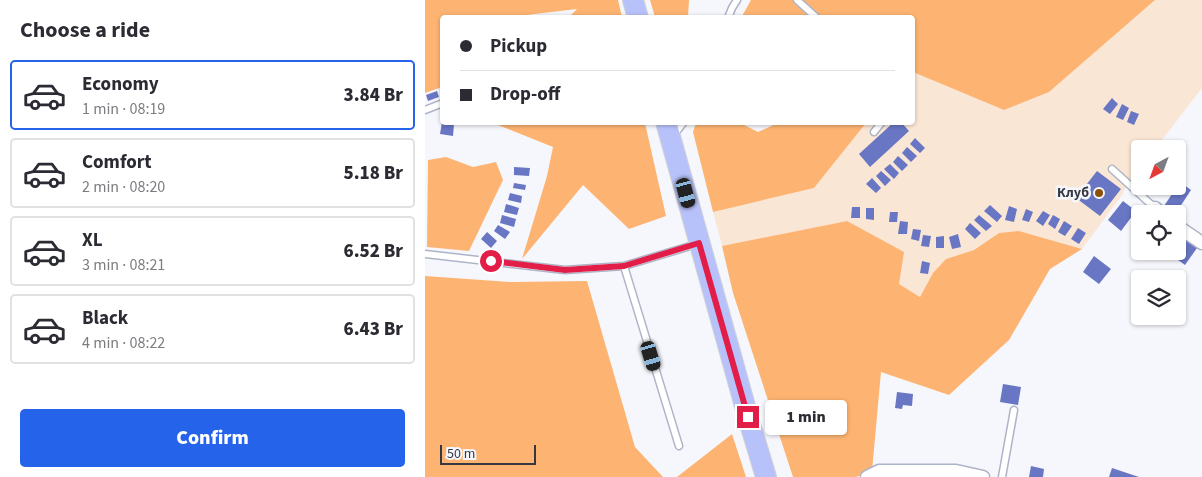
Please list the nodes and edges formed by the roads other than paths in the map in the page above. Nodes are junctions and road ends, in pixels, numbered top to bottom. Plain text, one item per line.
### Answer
1 (633, 0) edge
2 (737, 0) edge
3 (797, 0) edge
4 (637, 15) edge
5 (729, 15) edge
6 (814, 15) edge
7 (440, 104) edge
8 (425, 110) edge
9 (880, 125) edge
10 (668, 130) edge
11 (874, 132) dead end
12 (1112, 169) dead end
13 (1152, 205) edge
14 (1186, 232) edge
15 (699, 243) junction
16 (1202, 243) edge
17 (425, 254) edge
18 (624, 266) junction
19 (1014, 410) dead end
20 (679, 446) dead end
21 (766, 477) edge
22 (867, 477) edge
23 (982, 477) edge
24 (1002, 477) edge

1 - 4 main road
2 - 5 lane
3 - 6 lane
7 - 8 lane
9 - 11 lane
10 - 15 main road
12 - 13 lane
14 - 16 street
15 - 18 lane
15 - 21 main road
17 - 18 lane
18 - 20 lane
19 - 24 lane
22 - 23 street

